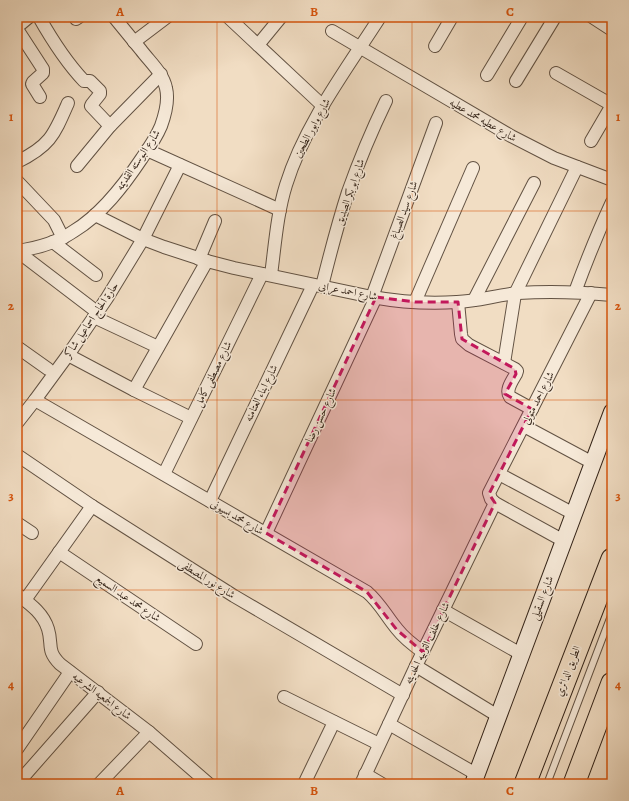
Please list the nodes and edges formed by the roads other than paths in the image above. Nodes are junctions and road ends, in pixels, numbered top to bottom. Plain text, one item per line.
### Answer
1 (29, 17) edge
2 (39, 17) edge
3 (114, 17) edge
4 (167, 17) edge
5 (228, 17) edge
6 (281, 17) edge
7 (380, 17) edge
8 (452, 17) edge
9 (522, 17) edge
10 (555, 17) edge
11 (592, 17) edge
12 (17, 28) edge
13 (612, 30) edge
14 (332, 31) dead end
15 (134, 42) junction
16 (258, 45) junction
17 (435, 46) dead end
18 (360, 47) junction
19 (556, 72) dead end
20 (161, 74) junction
21 (487, 75) dead end
22 (516, 81) dead end
23 (40, 97) dead end
24 (386, 100) dead end
25 (68, 103) dead end
26 (612, 105) edge
27 (323, 106) junction
28 (436, 123) dead end
29 (110, 126) junction
30 (591, 142) dead end
31 (147, 150) junction
32 (17, 162) edge
33 (180, 165) junction
34 (77, 166) dead end
35 (576, 167) junction
36 (473, 168) dead end
37 (612, 180) edge
38 (17, 181) edge
39 (534, 183) dead end
40 (612, 202) edge
41 (280, 210) junction
42 (95, 215) junction
43 (215, 221) dead end
44 (143, 239) junction
45 (58, 240) junction
46 (17, 251) edge
47 (203, 260) junction
48 (96, 275) dead end
49 (266, 275) junction
50 (318, 285) junction
51 (575, 292) junction
52 (591, 293) junction
53 (515, 294) junction
54 (612, 295) edge
55 (374, 297) junction
56 (474, 300) junction
57 (415, 302) junction
58 (458, 302) junction
59 (95, 315) junction
60 (17, 346) edge
61 (158, 347) junction
62 (68, 355) junction
63 (504, 363) junction
64 (48, 369) dead end
65 (134, 390) junction
66 (35, 400) junction
67 (532, 409) junction
68 (612, 412) edge
69 (19, 417) edge
70 (191, 418) junction
71 (524, 426) junction
72 (17, 455) edge
73 (593, 463) junction
74 (164, 474) junction
75 (499, 474) junction
76 (210, 500) junction
77 (495, 503) junction
78 (92, 506) junction
79 (574, 514) junction
80 (17, 523) edge
81 (32, 533) dead end
82 (266, 533) junction
83 (564, 541) junction
84 (60, 552) junction
85 (612, 559) edge
86 (21, 597) edge
87 (443, 610) junction
88 (612, 613) edge
89 (196, 644) dead end
90 (423, 652) junction
91 (521, 654) junction
92 (416, 666) junction
93 (70, 672) junction
94 (612, 683) edge
95 (98, 692) junction
96 (403, 695) junction
97 (284, 697) dead end
98 (498, 716) junction
99 (334, 722) junction
100 (389, 724) junction
101 (149, 732) junction
102 (379, 744) junction
103 (17, 749) edge
104 (363, 779) edge
105 (474, 779) edge
106 (207, 783) edge
107 (17, 784) edge
108 (99, 784) edge
109 (304, 784) edge
110 (382, 784) edge
111 (525, 784) edge
112 (547, 784) edge
113 (574, 784) edge

1 - 12 street
2 - 29 street
3 - 15 street
4 - 15 street
5 - 16 street
6 - 16 street
7 - 18 street, شارع وابور الطحين
8 - 17 street
9 - 21 street
10 - 22 street
11 - 13 street
12 - 23 street
14 - 18 street, شارع عطيه محمد عطيه
15 - 20 street
16 - 27 street
18 - 27 street, شارع وابور الطحين
18 - 35 street, شارع عطيه محمد عطيه
19 - 26 street
20 - 29 street
20 - 31 street, شارع البوسته القديمه
24 - 50 street, شارع ابو بكر الصديق
25 - 32 street
26 - 30 street
27 - 41 street, شارع وابور الطحين
28 - 55 street, شارع سيد الصباغ
29 - 34 street
31 - 33 street
31 - 42 street, شارع البوسته القديمه
33 - 41 street
33 - 44 street, حارة الحاج اسماعيل شاكر
35 - 37 street, شارع عطيه محمد عطيه
35 - 53 street
36 - 57 street
38 - 45 street
39 - 56 street
40 - 51 street
41 - 49 street, شارع وابور الطحين
42 - 44 street, شارع احمد عرابى
42 - 45 street, شارع البوسته القديمه
43 - 47 street
44 - 47 street, شارع احمد عرابى
44 - 59 street, حارة الحاج اسماعيل شاكر
45 - 46 street, شارع البوسته القديمه
45 - 48 street
46 - 59 street
47 - 49 street, شارع احمد عرابى
47 - 61 street
49 - 50 street, شارع احمد عرابى
49 - 70 street, شارع مصطفى كامل
50 - 55 street, شارع احمد عرابى
50 - 76 street, شارع ابناء العتامنه
51 - 52 street, شارع احمد عرابى
51 - 53 street, شارع احمد عرابى
52 - 54 street, شارع احمد عرابى
52 - 67 street, شارع احمد متولي
53 - 56 street, شارع احمد عرابى
53 - 63 street
55 - 57 street, شارع احمد عرابى
55 - 82 street, شارع حسن رضا
56 - 58 street, شارع احمد عرابى
57 - 58 street, شارع احمد عرابى
58 - 63 street
59 - 61 street
59 - 62 street, حارة الحاج اسماعيل شاكر
60 - 64 street
61 - 65 street
62 - 65 street
62 - 66 street, حارة الحاج اسماعيل شاكر
63 - 67 street
65 - 70 street
66 - 69 street, حارة الحاج اسماعيل شاكر
66 - 74 street, شارع محمد بسيونى
67 - 71 street, شارع احمد متولي
68 - 73 street, شارع السقيلى
70 - 74 street, شارع مصطفى كامل
71 - 73 street
71 - 75 street, شارع احمد متولي
72 - 78 street, شارع نور المصطفى
73 - 79 street, شارع السقيلى
74 - 76 street, شارع محمد بسيونى
75 - 77 street, شارع احمد متولي
75 - 79 street
76 - 82 street, شارع محمد بسيونى
77 - 83 street
77 - 87 street, شارع خلف التربيه الحديثه
78 - 84 street
78 - 96 street, شارع نور المصطفى
79 - 83 street, شارع السقيلى
80 - 81 street
82 - 90 street, شارع محمد بسيونى
83 - 91 street, شارع السقيلى
84 - 86 street
84 - 89 street, شارع محمد عبد السميع
85 - 111 highway, الطريق الدائري
86 - 93 street, شارع الجمعيه الشرعيه
87 - 90 street, شارع خلف التربيه الحديثه
87 - 91 street
88 - 112 lane
90 - 92 street, شارع خلف التربيه الحديثه
91 - 98 street, شارع السقيلى
92 - 96 street, شارع خلف التربيه الحديثه
92 - 98 street
93 - 95 street, شارع الجمعيه الشرعيه
93 - 103 street
94 - 113 highway
95 - 101 street, شارع الجمعيه الشرعيه
95 - 107 street
96 - 100 street, شارع خلف التربيه الحديثه
97 - 99 street
98 - 105 street, شارع السقيلى
99 - 102 street
99 - 109 street
100 - 102 street, شارع خلف التربيه الحديثه
100 - 105 street
101 - 106 street, شارع الجمعيه الشرعيه
101 - 108 street
102 - 104 street, شارع خلف التربيه الحديثه
104 - 110 street

